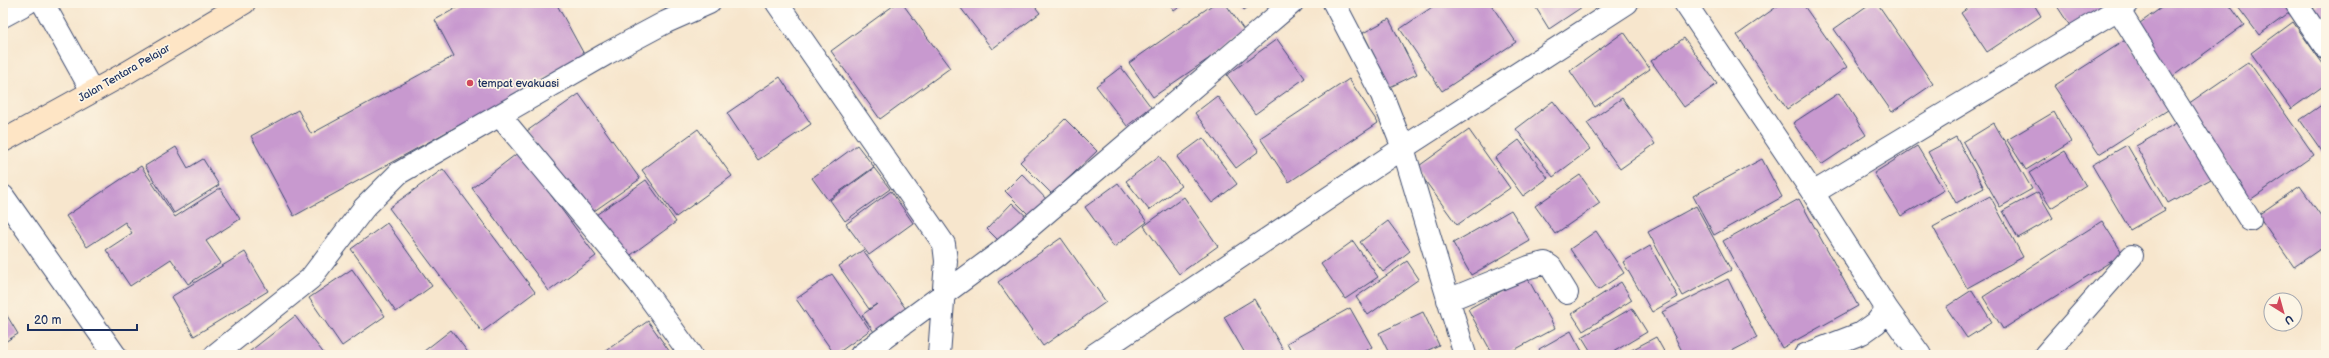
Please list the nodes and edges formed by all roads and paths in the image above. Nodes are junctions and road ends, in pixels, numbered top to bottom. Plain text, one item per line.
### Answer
1 (27, 3) edge
2 (43, 3) edge
3 (244, 3) edge
4 (709, 3) edge
5 (777, 3) edge
6 (1292, 3) edge
7 (1334, 3) edge
8 (1627, 3) edge
9 (1685, 3) edge
10 (2296, 3) edge
11 (2123, 6) edge
12 (3, 16) edge
13 (2326, 48) edge
14 (92, 91) junction
15 (500, 116) junction
16 (3, 141) edge
17 (1403, 148) junction
18 (1813, 193) junction
19 (3, 196) edge
20 (10, 219) edge
21 (2250, 220) dead end
22 (2132, 256) dead end
23 (951, 288) junction
24 (1567, 293) dead end
25 (1448, 300) junction
26 (1888, 309) junction
27 (115, 355) edge
28 (215, 355) edge
29 (691, 355) edge
30 (861, 355) edge
31 (939, 355) edge
32 (1094, 355) edge
33 (1465, 355) edge
34 (1804, 355) edge
35 (1920, 355) edge
36 (2045, 355) edge

1 - 12 street
2 - 14 street
3 - 14 main road, Jalan Tentara Pelajar
4 - 15 street
5 - 23 street
6 - 23 street
7 - 17 street
8 - 17 street
9 - 18 street
10 - 13 street
11 - 18 street
11 - 21 street
14 - 16 main road, Jalan Tentara Pelajar
15 - 28 street
15 - 29 street
17 - 25 street
17 - 32 street
18 - 26 street
19 - 20 street
20 - 27 street
22 - 36 street
23 - 30 street
23 - 31 street
24 - 25 street
25 - 33 street
26 - 34 street
26 - 35 street

